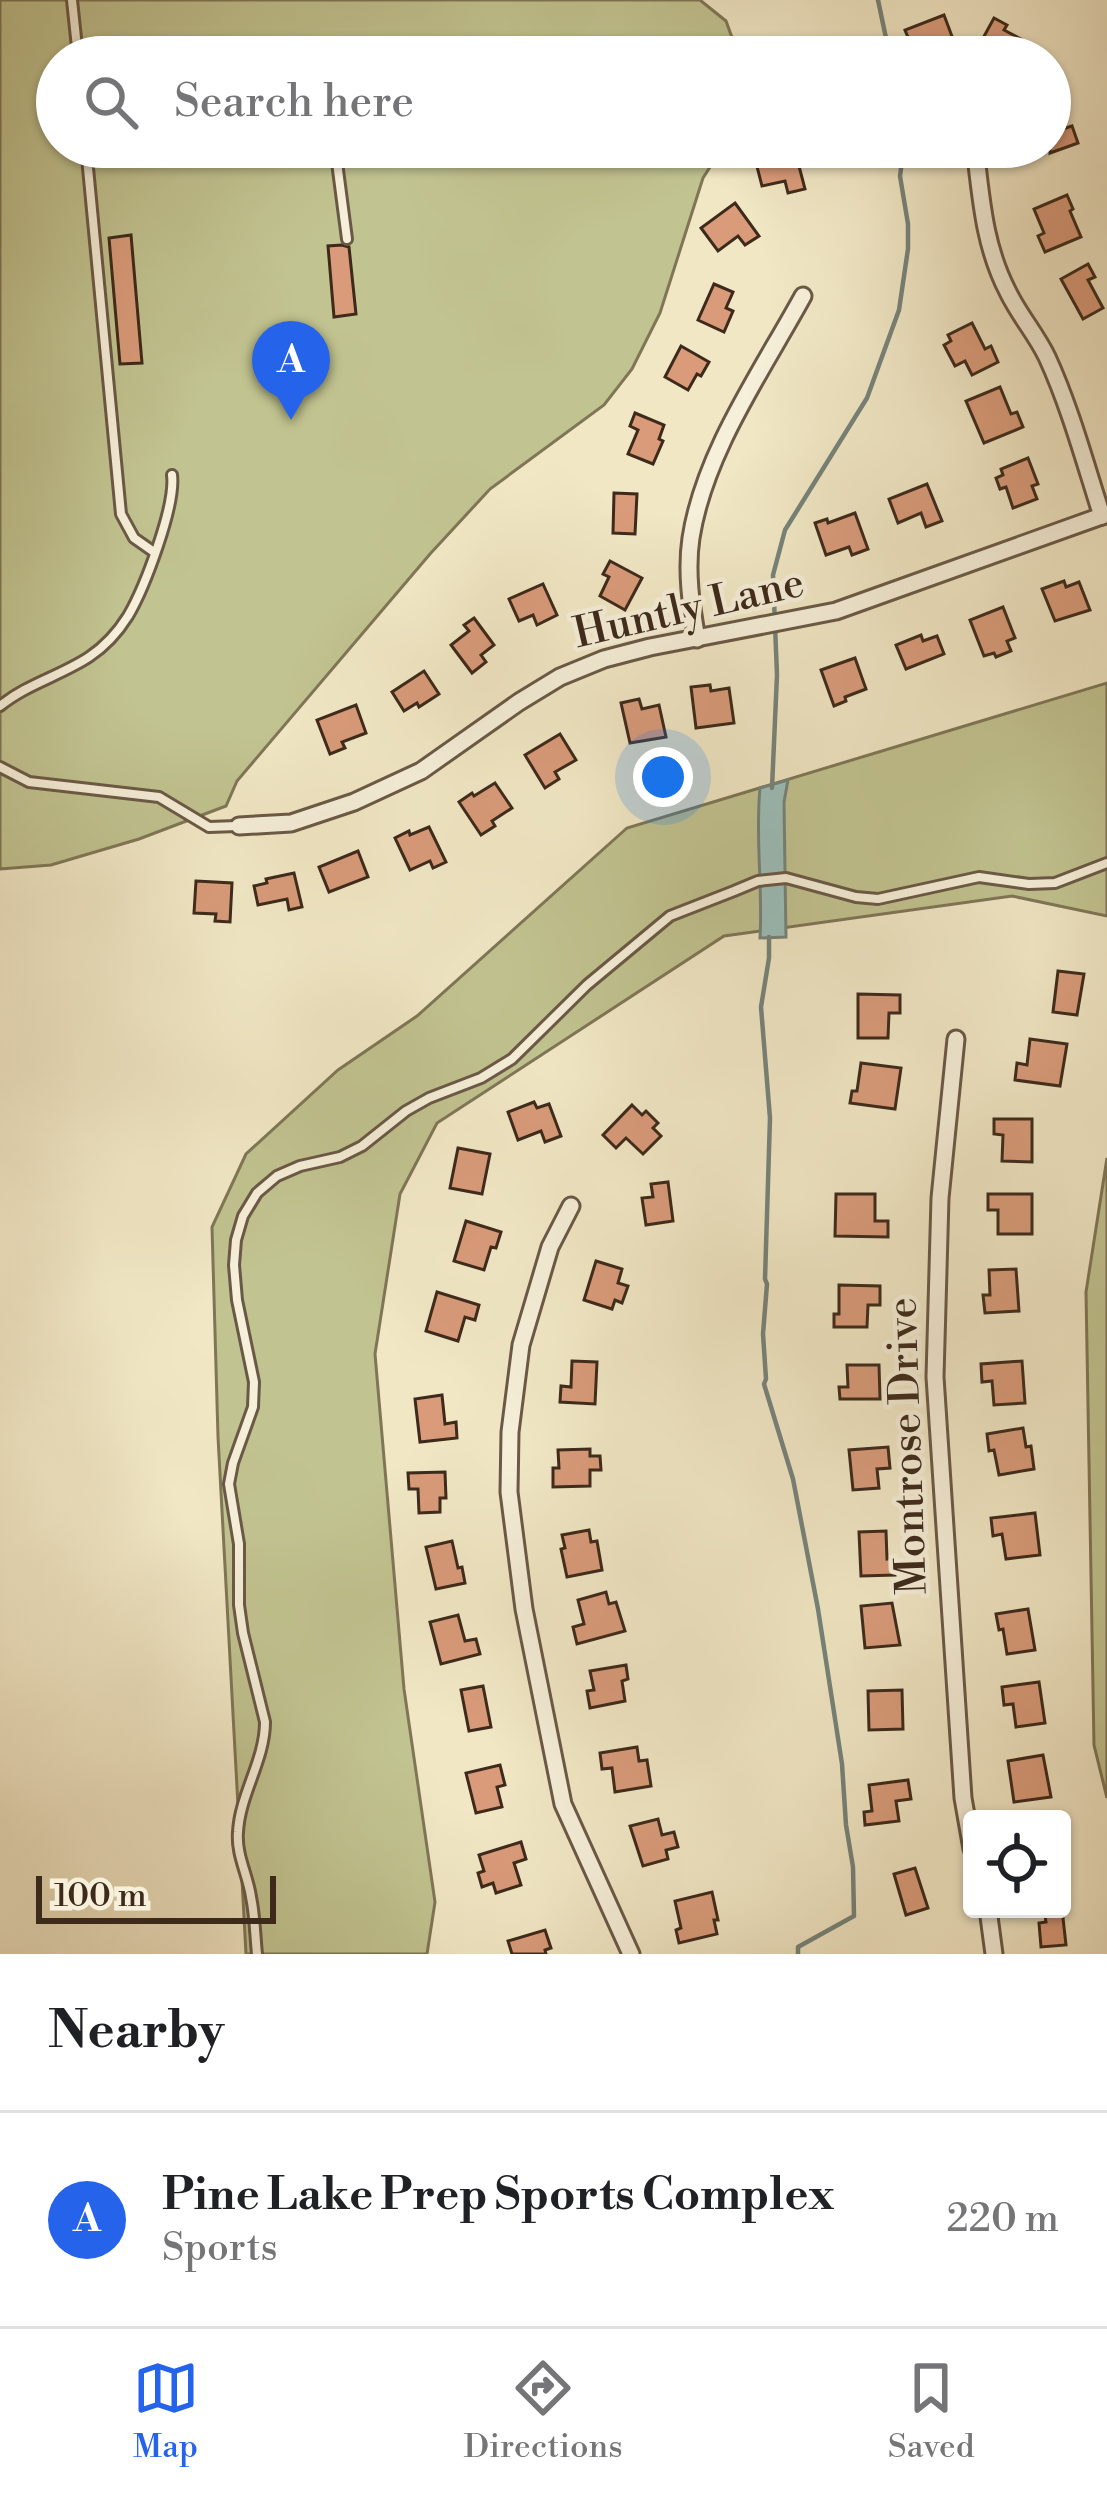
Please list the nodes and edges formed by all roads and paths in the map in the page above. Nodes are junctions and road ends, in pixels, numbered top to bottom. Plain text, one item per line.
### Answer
1 (72, 0) edge
2 (76, 36) edge
3 (88, 168) edge
4 (338, 168) edge
5 (977, 168) edge
6 (347, 239) dead end
7 (803, 296) dead end
8 (172, 476) dead end
9 (1105, 515) edge
10 (154, 552) junction
11 (697, 639) junction
12 (0, 706) edge
13 (0, 767) edge
14 (239, 826) joint
15 (1107, 863) edge
16 (956, 1040) dead end
17 (571, 1206) dead end
18 (965, 1810) edge
19 (989, 1918) edge
20 (257, 1954) edge
21 (631, 1954) edge
22 (994, 1954) edge

1 - 2 lane
3 - 10 lane
4 - 6 lane
5 - 9 street
7 - 11 street
8 - 10 lane
9 - 11 street, Huntly Lane
10 - 12 lane
11 - 14 street, Huntly Lane
13 - 14 lane
15 - 20 lane
16 - 18 street, Montrose Drive
17 - 21 street
19 - 22 street

